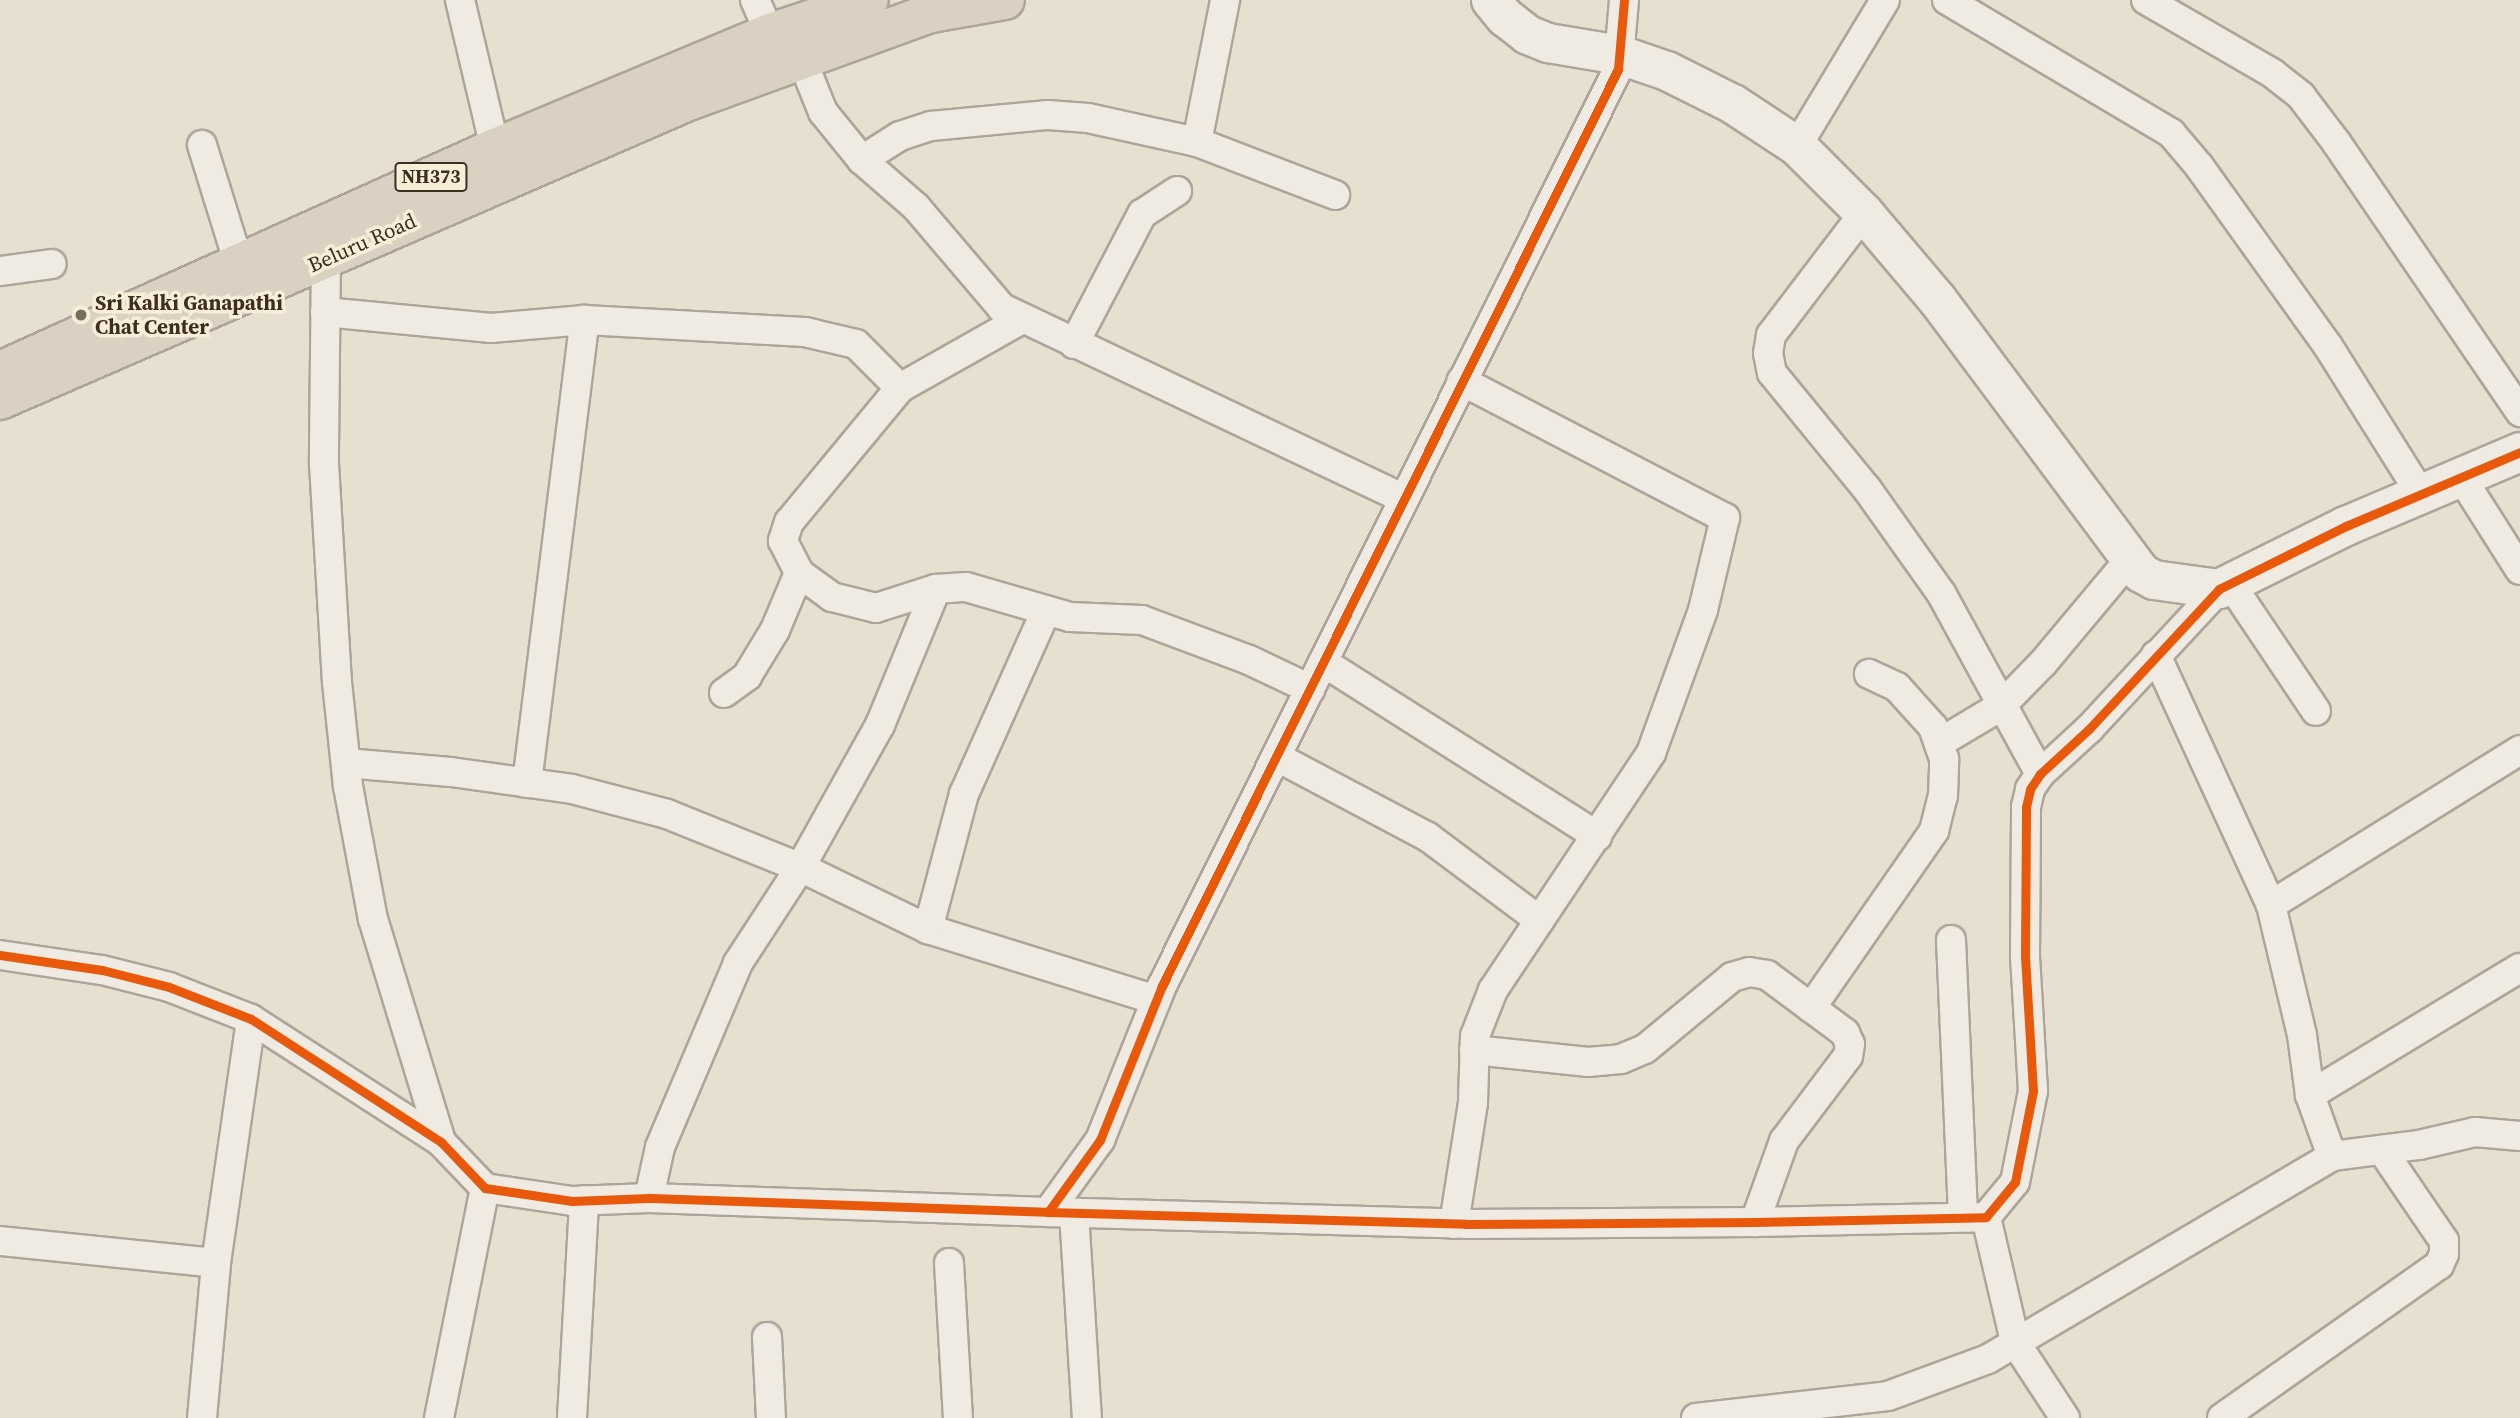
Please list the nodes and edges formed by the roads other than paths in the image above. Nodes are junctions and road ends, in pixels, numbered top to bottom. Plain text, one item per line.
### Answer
1 (460, 0) edge
2 (869, 0) edge
3 (1005, 0) edge
4 (1225, 0) edge
5 (1491, 0) edge
6 (1624, 0) edge
7 (1885, 0) edge
8 (1947, 0) edge
9 (2146, 0) edge
10 (762, 17) edge
11 (1620, 55) junction
12 (802, 60) junction
13 (1197, 142) junction
14 (202, 145) dead end
15 (1797, 146) junction
16 (495, 148) junction
17 (862, 160) junction
18 (1177, 191) dead end
19 (1335, 195) dead end
20 (1864, 213) junction
21 (326, 259) junction
22 (52, 264) dead end
23 (239, 264) junction
24 (0, 271) edge
25 (325, 312) junction
26 (1022, 319) junction
27 (585, 320) junction
28 (1074, 344) junction
29 (0, 371) edge
30 (1462, 381) junction
31 (900, 388) junction
32 (0, 400) edge
33 (2520, 412) edge
34 (2520, 452) edge
35 (2461, 477) junction
36 (2421, 494) junction
37 (1403, 498) junction
38 (2130, 559) junction
39 (2520, 570) edge
40 (799, 572) junction
41 (2224, 586) junction
42 (936, 589) junction
43 (1046, 611) junction
44 (2155, 655) junction
45 (1323, 662) junction
46 (1869, 674) dead end
47 (1310, 689) junction
48 (724, 693) dead end
49 (2001, 706) junction
50 (2316, 710) dead end
51 (1939, 743) junction
52 (2520, 750) edge
53 (1277, 757) junction
54 (346, 762) junction
55 (2040, 774) junction
56 (527, 783) junction
57 (1597, 836) junction
58 (800, 868) junction
59 (2271, 905) junction
60 (1539, 920) junction
61 (928, 929) junction
62 (1951, 940) dead end
63 (0, 955) edge
64 (2520, 968) edge
65 (1156, 1000) junction
66 (1811, 1008) junction
67 (251, 1019) junction
68 (1474, 1050) junction
69 (2311, 1095) junction
70 (2520, 1136) edge
71 (441, 1142) junction
72 (2382, 1150) junction
73 (2332, 1156) junction
74 (485, 1188) junction
75 (649, 1198) junction
76 (584, 1200) junction
77 (1061, 1212) junction
78 (1974, 1217) junction
79 (1755, 1222) junction
80 (1454, 1224) junction
81 (0, 1241) edge
82 (216, 1263) junction
83 (949, 1263) dead end
84 (767, 1337) dead end
85 (2015, 1342) junction
86 (1891, 1407) edge
87 (202, 1418) edge
88 (439, 1418) edge
89 (572, 1418) edge
90 (771, 1418) edge
91 (957, 1418) edge
92 (1087, 1418) edge
93 (1696, 1418) edge
94 (2065, 1418) edge
95 (2222, 1418) edge

1 - 16 street
2 - 10 highway, NH373
3 - 12 highway, NH373
4 - 13 street
5 - 11 street
6 - 11 street
7 - 15 street
8 - 36 street
9 - 33 street
10 - 16 highway, NH373
11 - 15 street
11 - 30 street
12 - 17 street
12 - 21 highway, Beluru Road / NH373
13 - 17 street
13 - 19 street
14 - 23 street
15 - 20 street
16 - 23 highway, NH373
17 - 26 street
18 - 28 street
20 - 38 street
20 - 49 street
21 - 25 street
21 - 32 highway, Beluru Road / NH373
22 - 24 street
23 - 29 highway, NH373
25 - 27 street
25 - 54 street
26 - 28 street
26 - 31 street
27 - 31 street
27 - 56 street
28 - 37 street
30 - 37 street
30 - 57 street
31 - 40 street
34 - 35 street
35 - 36 street
35 - 39 street
36 - 41 street
37 - 45 street
38 - 41 street
38 - 49 street
40 - 42 street
40 - 48 street
41 - 44 street
41 - 50 street
42 - 43 street
42 - 58 street
43 - 47 street
43 - 61 street
44 - 55 street
44 - 59 street
45 - 47 street
45 - 57 street
46 - 51 street
47 - 53 street
49 - 51 street
49 - 55 street
51 - 66 street
52 - 59 street
53 - 60 street
53 - 65 street
54 - 56 street
54 - 71 street
55 - 78 street
56 - 58 street
57 - 60 street
58 - 61 street
58 - 75 street
59 - 69 street
60 - 68 street
61 - 65 street
62 - 78 street
63 - 67 street
64 - 69 street
65 - 77 street
66 - 68 street
66 - 79 street
67 - 71 street
67 - 82 street
68 - 80 street
69 - 73 street
70 - 72 street
71 - 74 street
72 - 73 street
72 - 95 street
73 - 85 street
74 - 76 street
74 - 88 street
75 - 76 street
75 - 77 street
76 - 89 street
77 - 80 street
77 - 92 street
78 - 79 street
78 - 85 street
79 - 80 street
81 - 82 street
82 - 87 street
83 - 91 street
84 - 90 street
85 - 86 street
85 - 94 street
86 - 93 street

